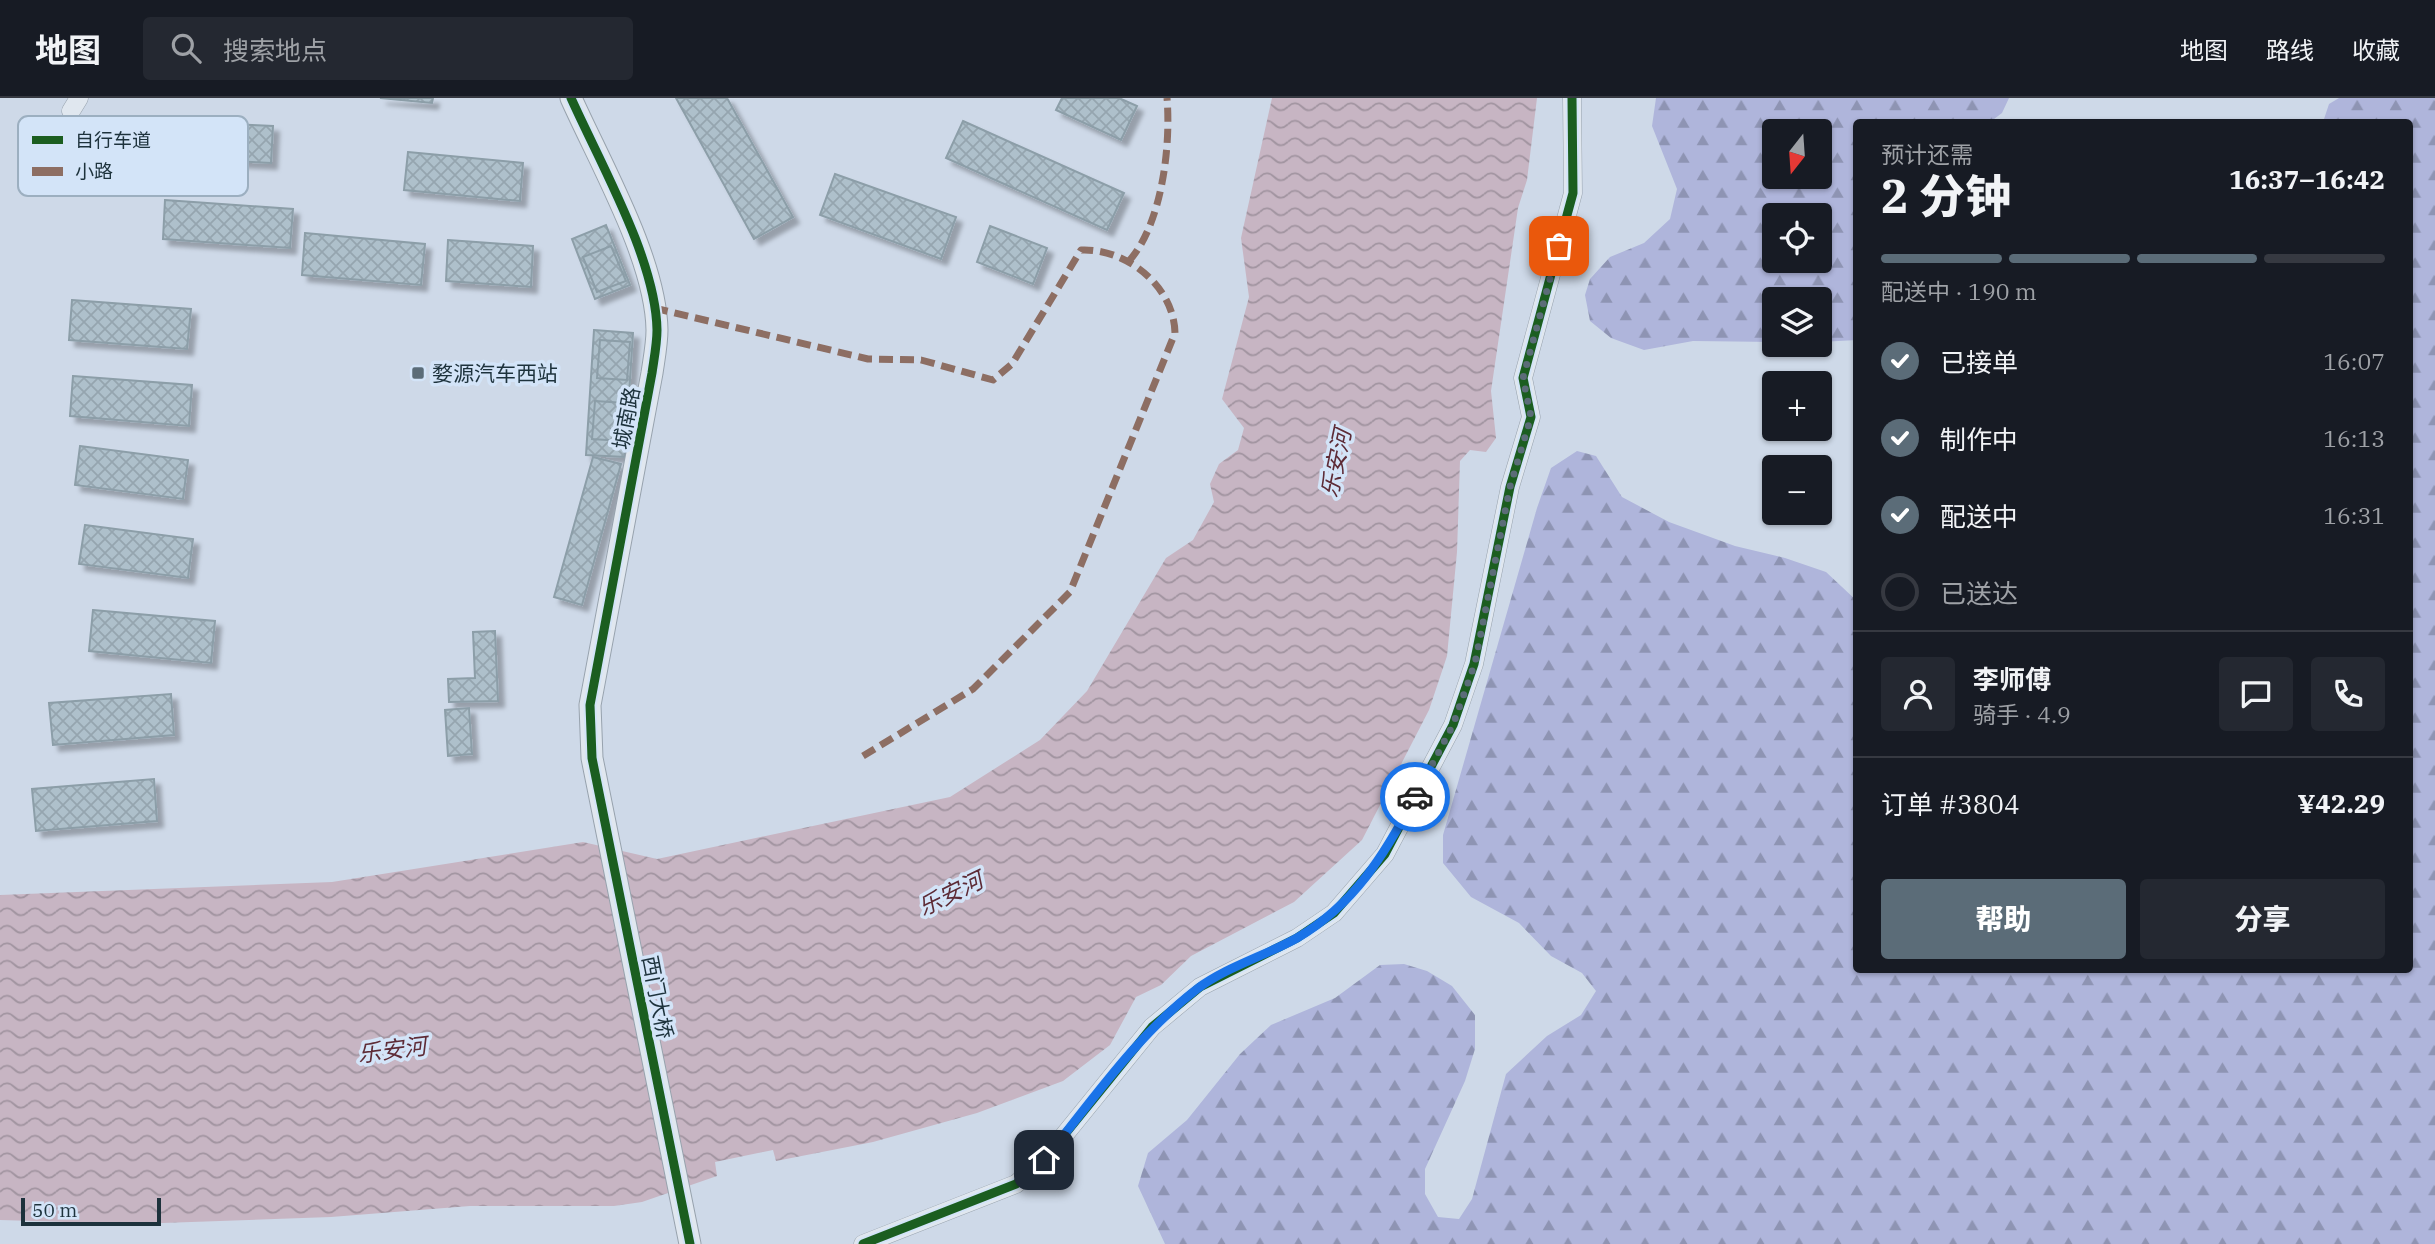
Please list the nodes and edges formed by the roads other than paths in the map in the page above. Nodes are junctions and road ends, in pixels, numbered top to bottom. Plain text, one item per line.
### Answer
1 (572, 98) edge
2 (1572, 98) edge
3 (592, 758) joint
4 (690, 1244) edge
5 (863, 1244) edge

1 - 3 street, 城南路
2 - 5 street
3 - 4 street, 西门大桥

